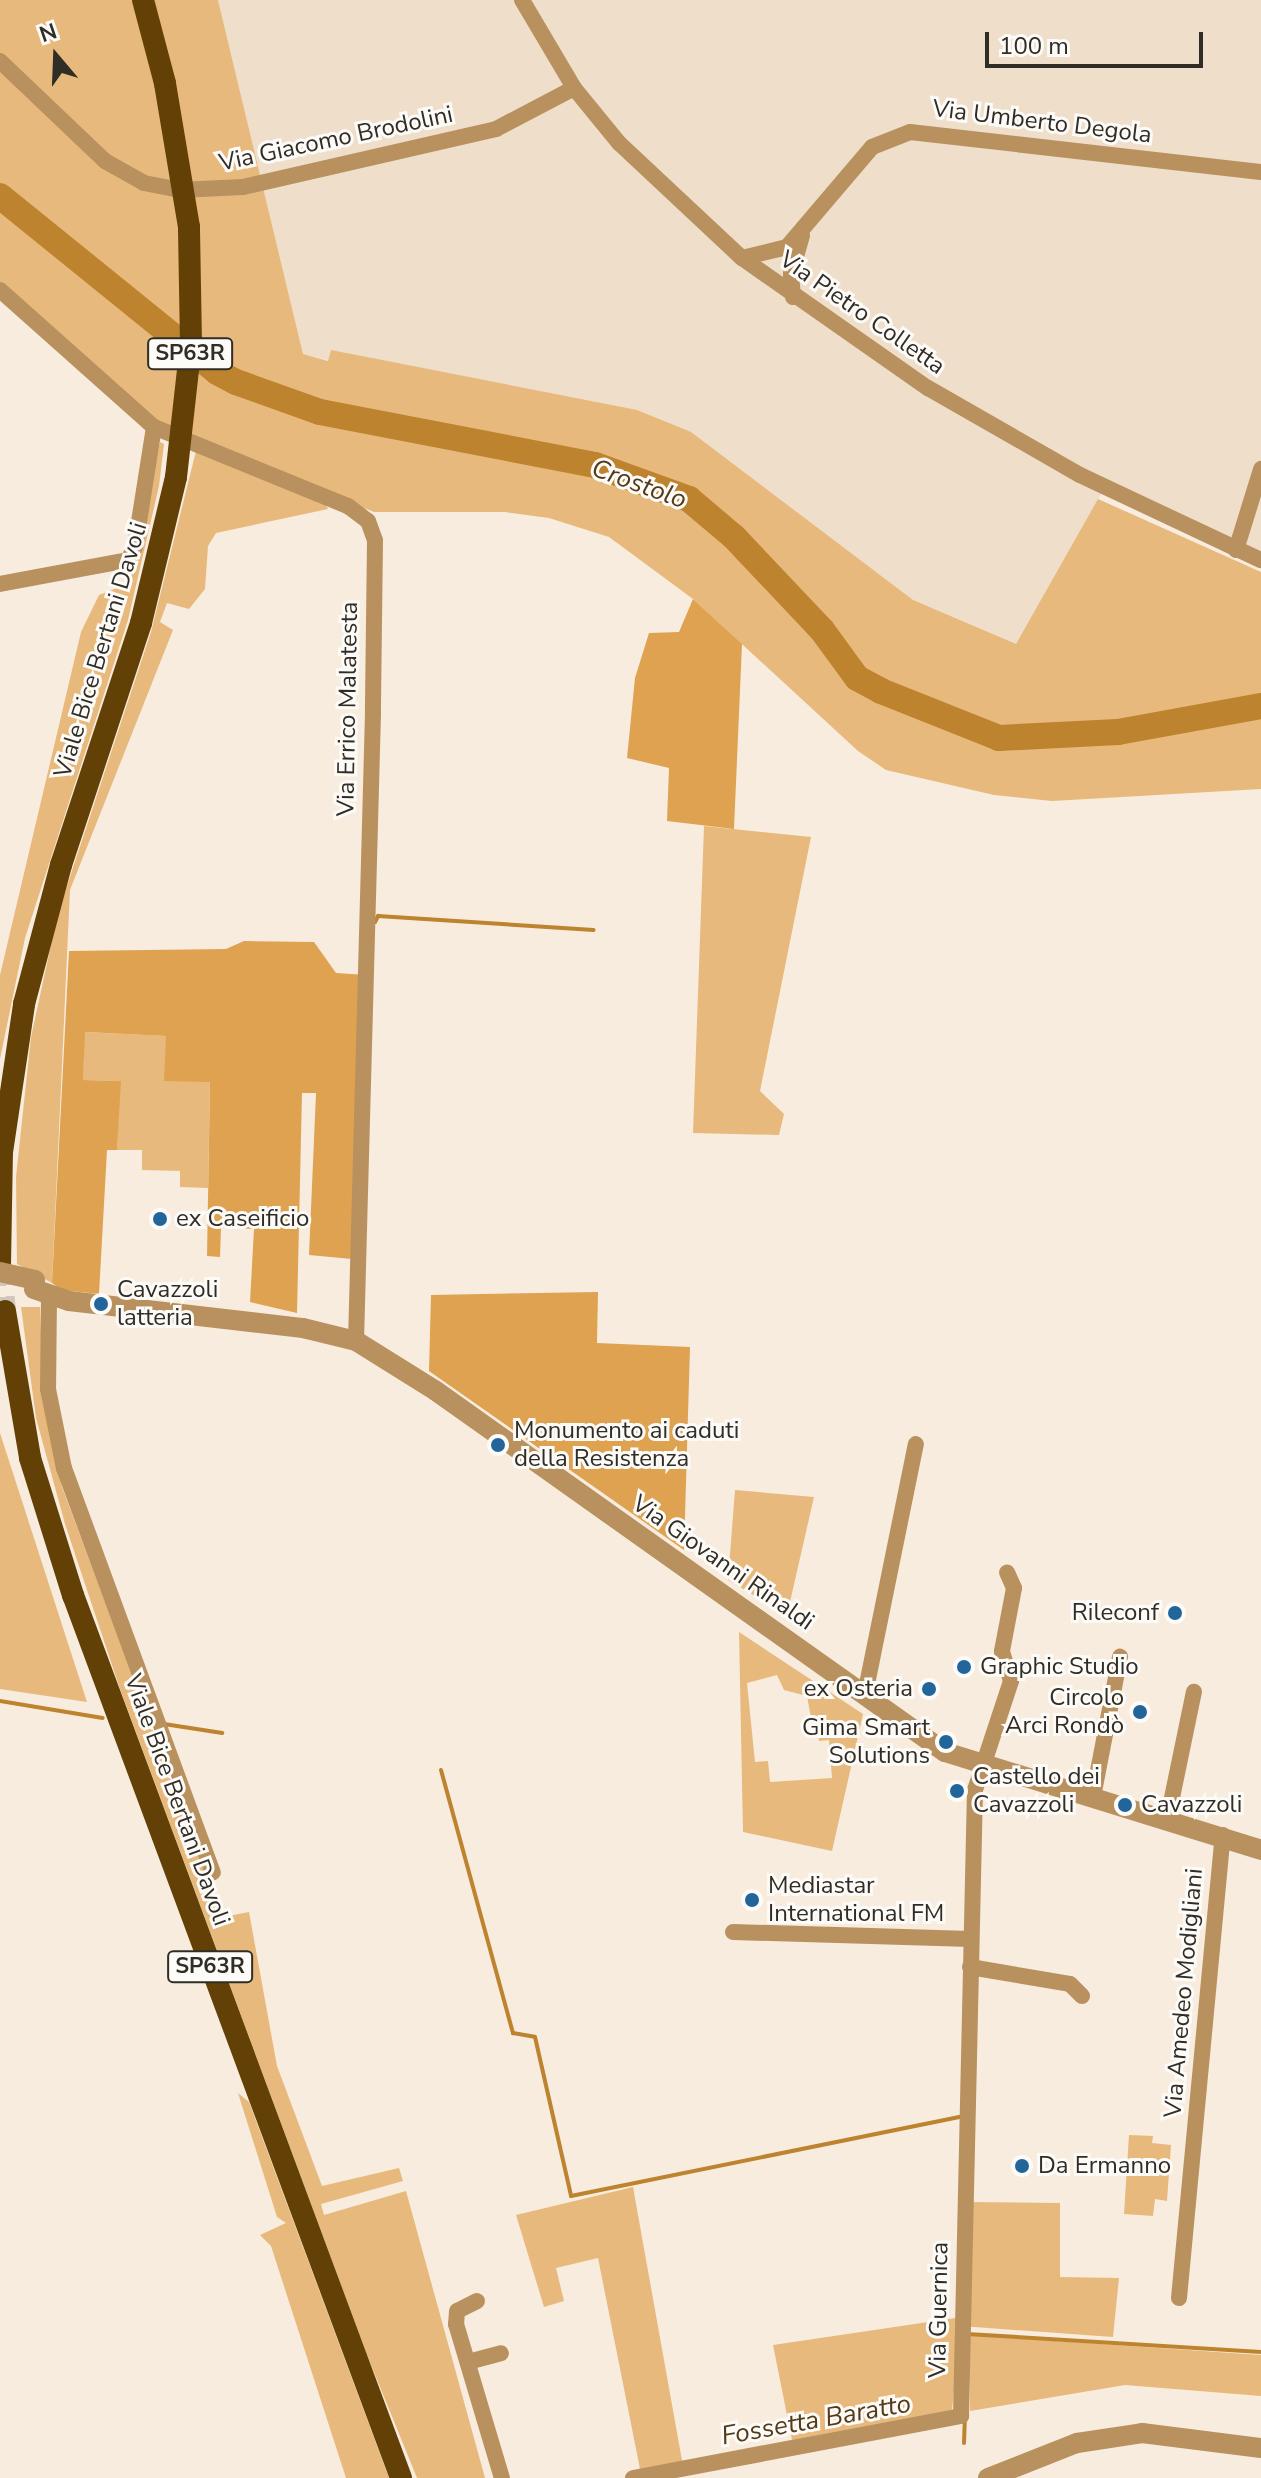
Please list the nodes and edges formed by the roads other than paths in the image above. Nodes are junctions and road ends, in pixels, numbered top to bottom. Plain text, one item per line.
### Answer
1 (143, 0) edge
2 (522, 0) edge
3 (0, 61) edge
4 (574, 88) junction
5 (1261, 172) edge
6 (808, 224) junction
7 (742, 258) junction
8 (0, 290) edge
9 (793, 297) junction
10 (154, 427) junction
11 (1261, 469) edge
12 (1236, 550) junction
13 (1261, 560) edge
14 (0, 584) edge
15 (0, 1264) edge
16 (0, 1272) edge
17 (0, 1280) edge
18 (47, 1292) junction
19 (5, 1311) dead end
20 (356, 1341) junction
21 (916, 1444) dead end
22 (1007, 1572) dead end
23 (1120, 1657) dead end
24 (1194, 1692) dead end
25 (865, 1694) junction
26 (984, 1768) junction
27 (1093, 1797) junction
28 (1168, 1817) junction
29 (1223, 1835) junction
30 (1261, 1850) edge
31 (213, 1872) dead end
32 (733, 1932) dead end
33 (971, 1939) junction
34 (970, 1967) junction
35 (1082, 1996) dead end
36 (1179, 2298) dead end
37 (477, 2301) dead end
38 (501, 2353) dead end
39 (468, 2362) junction
40 (1261, 2448) edge
41 (401, 2478) edge
42 (502, 2478) edge
43 (633, 2478) edge
44 (988, 2478) edge

1 - 15 highway, Viale Bice Bertani Davoli / SP63R, bridge
2 - 4 street, Via Pietro Colletta
3 - 4 street, Via Giacomo Brodolini
4 - 7 street, Via Pietro Colletta
5 - 6 street, Via Umberto Degola
6 - 7 street, Via Umberto Degola
6 - 9 street, Via Umberto Degola
7 - 9 street, Via Pietro Colletta
8 - 10 street, Via Errico Malatesta
9 - 12 street, Via Pietro Colletta
10 - 14 street
10 - 20 street, Via Errico Malatesta
11 - 12 street
12 - 13 street, Via Pietro Colletta
16 - 18 street, Via Giovanni Rinaldi, bridge
17 - 18 street, Via Giovanni Rinaldi
18 - 20 street, Via Giovanni Rinaldi
18 - 31 street
19 - 41 highway, Viale Bice Bertani Davoli / SP63R
20 - 25 street, Via Giovanni Rinaldi
21 - 25 street
22 - 26 street, Via Guernica
23 - 27 street
24 - 28 street
25 - 26 street, Via Giovanni Rinaldi
26 - 27 street, Via Giovanni Rinaldi
26 - 33 street, Via Guernica
27 - 28 street, Via Giovanni Rinaldi
28 - 29 street, Via Giovanni Rinaldi
29 - 30 street, Via Giovanni Rinaldi
29 - 36 street, Via Amedeo Modigliani
32 - 33 street
33 - 34 street, Via Guernica
34 - 35 street
34 - 43 street, Via Guernica
37 - 39 street
38 - 39 street
39 - 42 street
40 - 44 street

